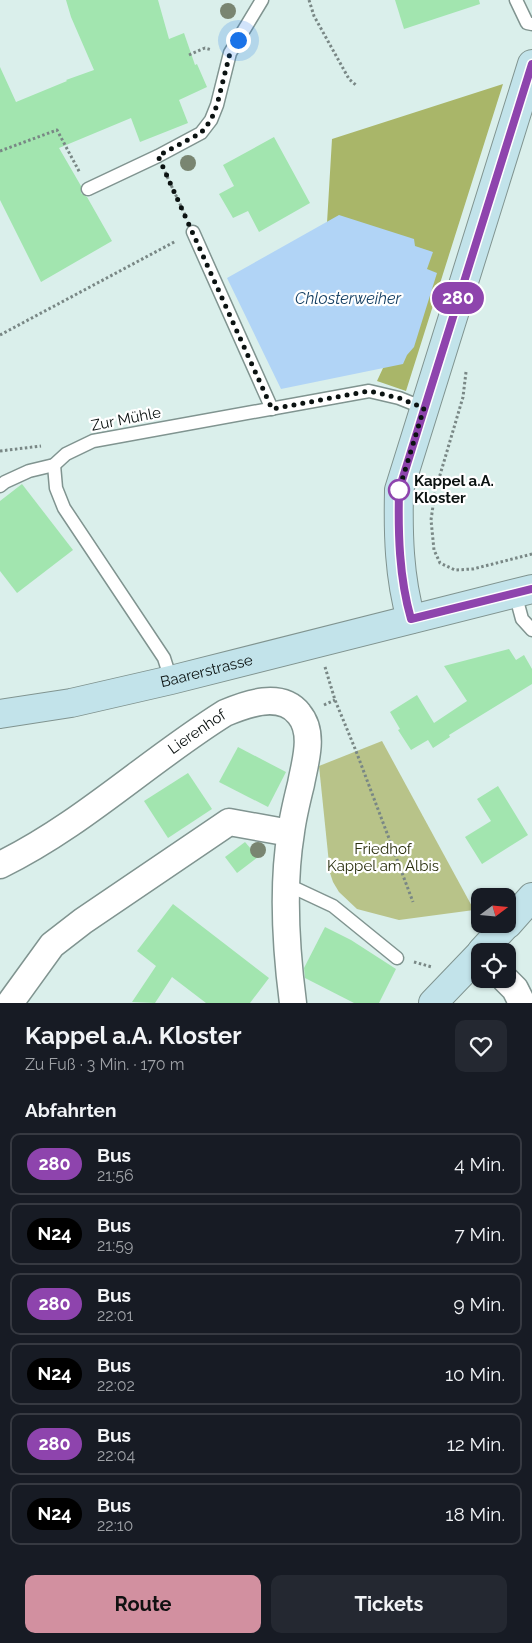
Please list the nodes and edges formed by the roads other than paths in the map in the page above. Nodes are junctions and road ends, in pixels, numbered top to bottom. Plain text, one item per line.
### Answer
1 (262, 0) edge
2 (516, 0) edge
3 (532, 24) edge
4 (532, 64) edge
5 (88, 190) road end
6 (193, 232) road end
7 (424, 408) junction
8 (272, 409) junction
9 (54, 465) junction
10 (0, 486) edge
11 (523, 591) edge
12 (411, 619) junction
13 (532, 630) edge
14 (171, 680) junction
15 (0, 714) edge
16 (290, 833) junction
17 (0, 865) edge
18 (286, 884) junction
19 (532, 897) edge
20 (516, 914) edge
21 (499, 933) edge
22 (489, 943) edge
23 (397, 958) road end
24 (471, 963) edge
25 (515, 988) edge
26 (10, 1003) edge
27 (293, 1003) edge
28 (433, 1003) edge
29 (522, 1003) edge

1 - 5 lane
2 - 3 lane
4 - 7 street
6 - 8 lane
7 - 8 lane, Zur Mühle
7 - 12 street
8 - 9 lane, Zur Mühle
9 - 10 lane
9 - 14 lane
11 - 12 street, Baarerstrasse
11 - 13 lane
12 - 14 street, Baarerstrasse
14 - 15 street, Baarerstrasse
16 - 17 street, Lierenhof
16 - 18 street, Lierenhof
16 - 26 street
18 - 23 lane
18 - 27 street, Lierenhof
19 - 20 street
21 - 22 street
24 - 28 street
25 - 29 street

